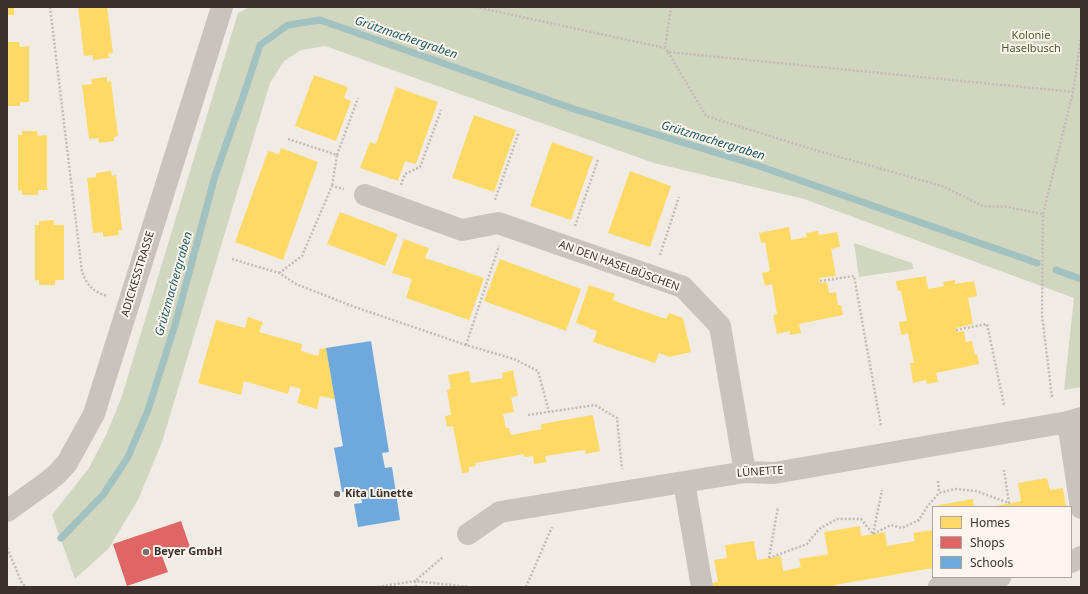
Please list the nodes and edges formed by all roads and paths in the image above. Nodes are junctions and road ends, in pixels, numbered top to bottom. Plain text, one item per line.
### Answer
1 (50, 7) edge
2 (222, 7) edge
3 (476, 7) edge
4 (671, 7) edge
5 (1081, 37) edge
6 (665, 48) junction
7 (668, 52) junction
8 (1073, 92) junction
9 (358, 98) dead end
10 (441, 110) dead end
11 (519, 132) dead end
12 (288, 139) dead end
13 (337, 155) junction
14 (598, 160) dead end
15 (332, 186) junction
16 (365, 196) joint
17 (678, 197) dead end
18 (394, 207) junction
19 (1043, 214) junction
20 (497, 226) junction
21 (568, 247) junction
22 (232, 259) dead end
23 (279, 273) junction
24 (653, 277) junction
25 (820, 281) dead end
26 (112, 298) dead end
27 (956, 330) dead end
28 (466, 345) junction
29 (1052, 397) dead end
30 (1004, 405) dead end
31 (549, 412) junction
32 (528, 415) dead end
33 (1075, 420) edge
34 (881, 426) dead end
35 (622, 470) dead end
36 (1004, 470) dead end
37 (745, 472) junction
38 (938, 481) dead end
39 (684, 482) junction
40 (882, 490) dead end
41 (939, 493) junction
42 (778, 507) dead end
43 (1081, 508) edge
44 (7, 511) edge
45 (552, 525) dead end
46 (468, 534) dead end
47 (873, 534) junction
48 (7, 548) edge
49 (443, 557) dead end
50 (1081, 557) edge
51 (1072, 562) edge
52 (994, 578) edge
53 (415, 581) junction
54 (26, 587) edge
55 (378, 587) edge
56 (416, 587) edge
57 (469, 587) edge
58 (526, 587) edge
59 (702, 587) edge
60 (939, 587) edge

1 - 26 path
2 - 44 street, ADICKESSTRASSE
3 - 6 path
4 - 6 path
5 - 8 path
6 - 7 path
7 - 8 path
7 - 19 path
8 - 19 path
9 - 13 path
10 - 18 path
11 - 20 path
12 - 13 path
13 - 15 path
14 - 21 path
15 - 16 path
15 - 23 path
16 - 18 street
17 - 24 path
18 - 20 street
19 - 29 path
20 - 21 street, AN DEN HASELBÜSCHEN
20 - 28 path
21 - 24 street, AN DEN HASELBÜSCHEN
22 - 23 path
23 - 28 path
24 - 37 street, AN DEN HASELBÜSCHEN
25 - 34 path
27 - 30 path
28 - 31 path
31 - 32 path
31 - 35 path
33 - 37 street, LÜNETTE
33 - 43 street
36 - 41 path
37 - 39 street, LÜNETTE
38 - 41 path
39 - 46 street, LÜNETTE
39 - 59 street
40 - 47 path
41 - 47 path
42 - 47 path
45 - 58 path
48 - 54 path
49 - 53 path
50 - 51 street
52 - 60 street
53 - 55 path
53 - 56 path
53 - 57 path

